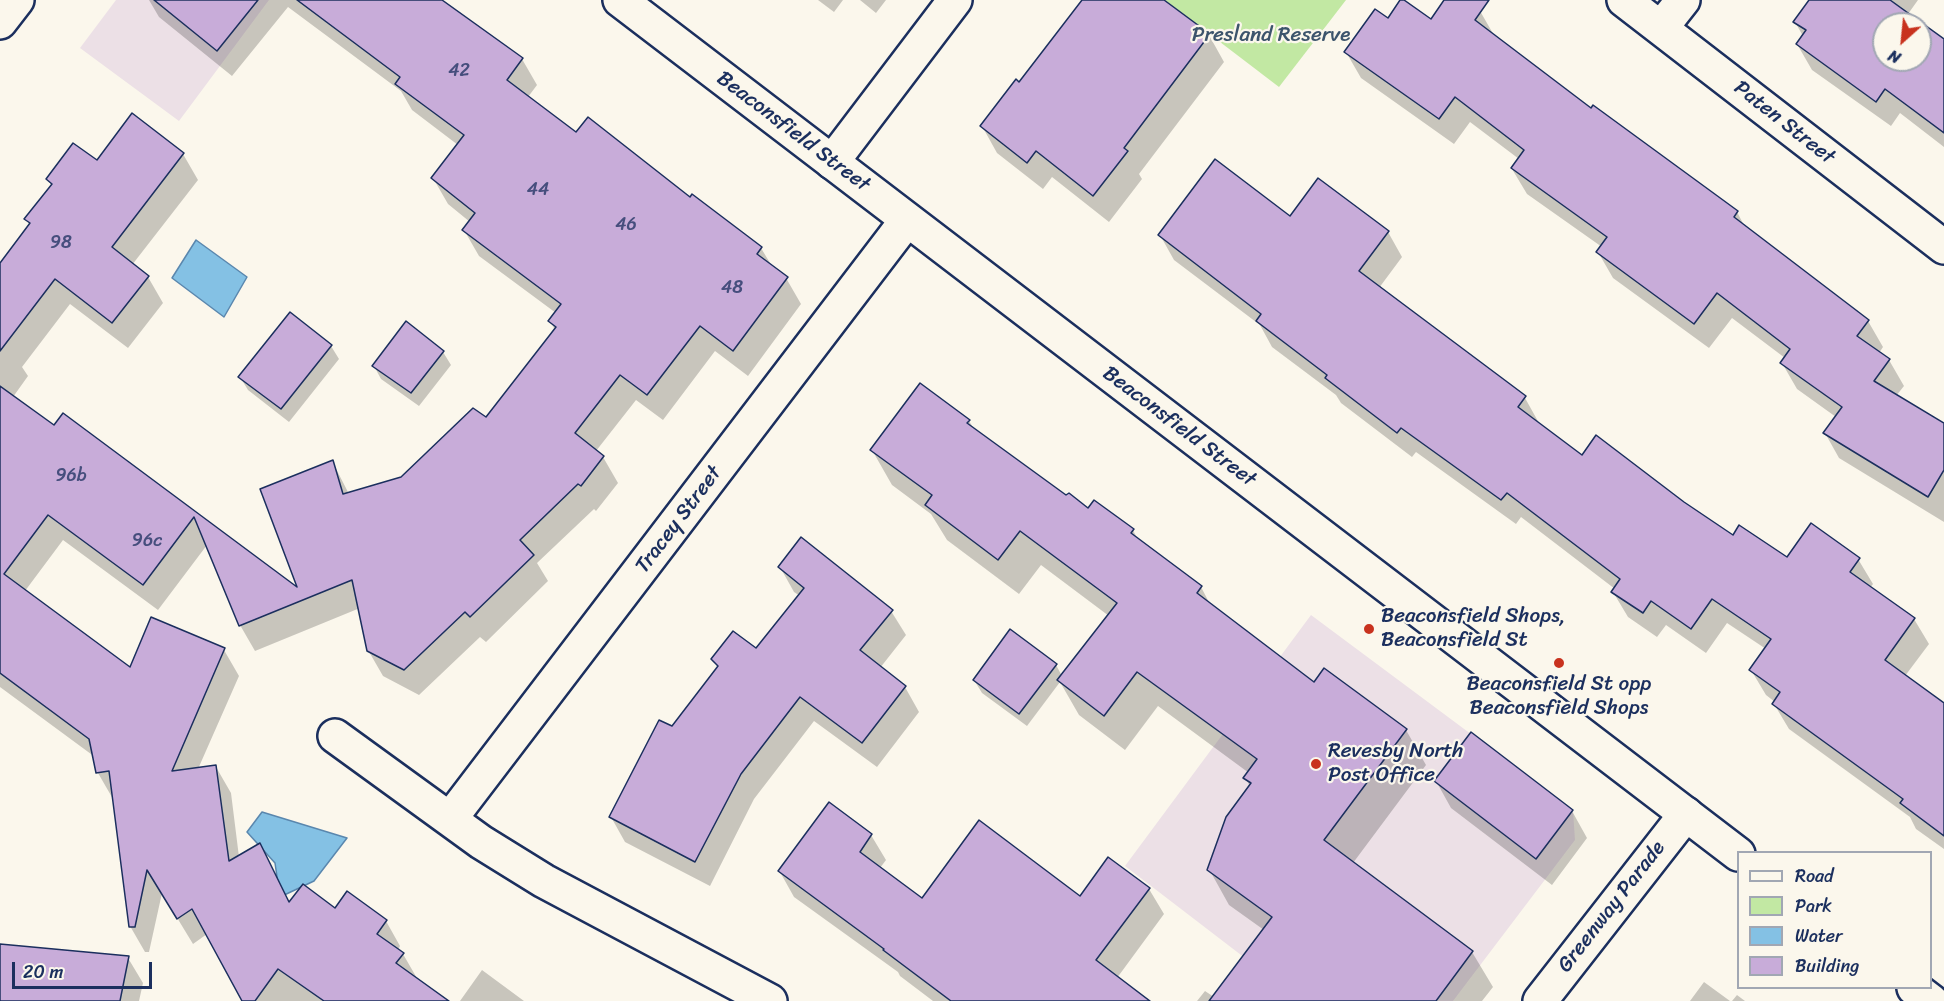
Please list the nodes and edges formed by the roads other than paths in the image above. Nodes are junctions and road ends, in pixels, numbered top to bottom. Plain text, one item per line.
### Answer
1 (17, 0) edge
2 (620, 0) edge
3 (955, 0) edge
4 (1624, 0) edge
5 (1683, 0) edge
6 (0, 22) edge
7 (1661, 28) junction
8 (832, 162) junction
9 (907, 220) junction
10 (1944, 247) edge
11 (335, 736) dead end
12 (1686, 814) junction
13 (450, 819) junction
14 (1737, 853) edge
15 (1916, 989) edge
16 (770, 1001) edge
17 (1540, 1001) edge
18 (1931, 1001) edge

1 - 6 street
2 - 8 street, Beaconsfield Street
3 - 8 street
4 - 7 street, Paten Street
5 - 7 street
7 - 10 street, Paten Street
8 - 9 street, Beaconsfield Street
9 - 12 street, Beaconsfield Street
9 - 13 street, Tracey Street
11 - 13 street
12 - 14 street, Beaconsfield Street
12 - 17 street, Greenway Parade
13 - 16 street
15 - 18 street

